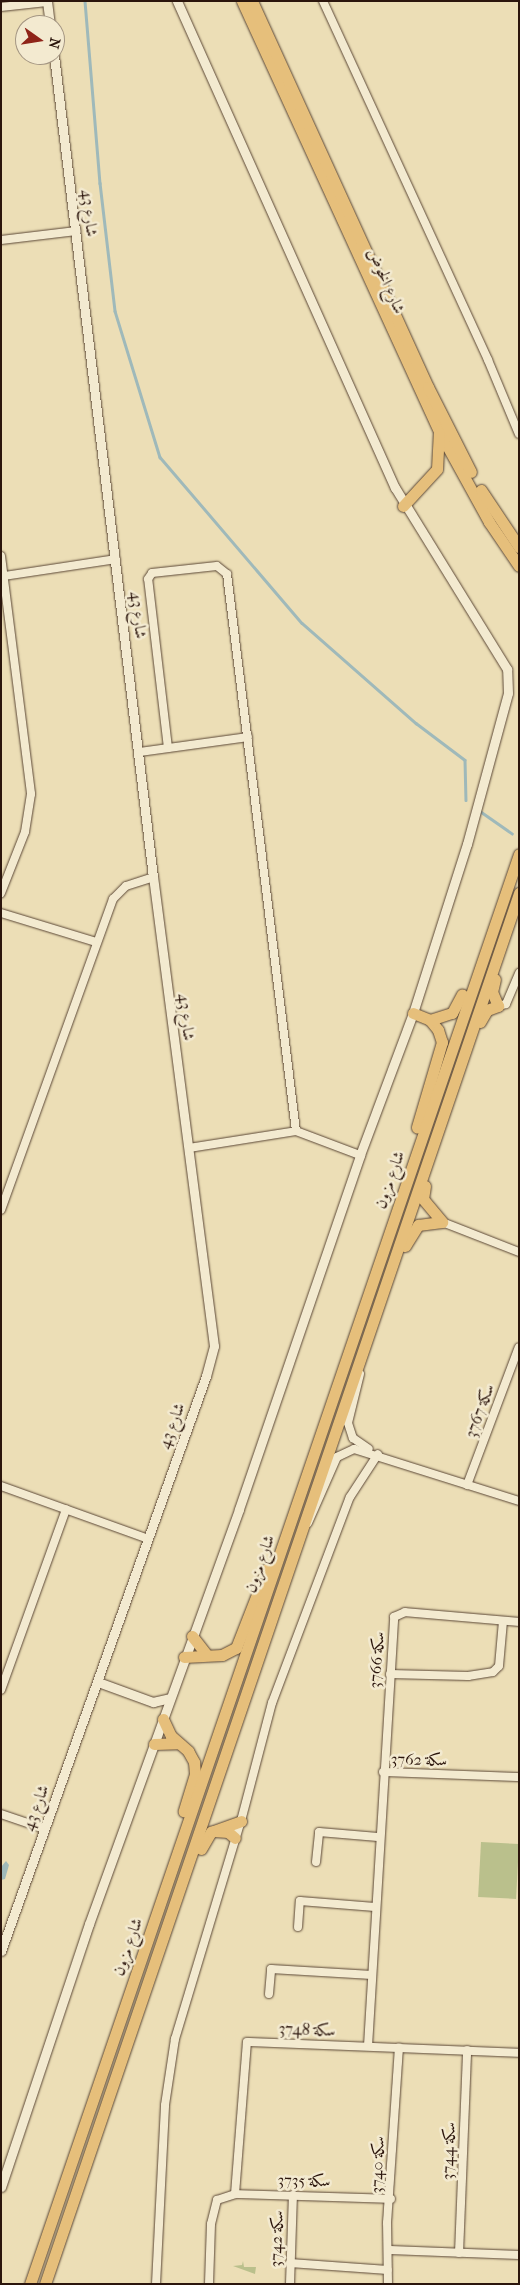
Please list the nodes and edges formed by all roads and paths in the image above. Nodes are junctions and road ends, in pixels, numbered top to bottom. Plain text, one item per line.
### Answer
1 (48, 1) edge
2 (177, 1) edge
3 (242, 1) edge
4 (252, 1) edge
5 (323, 1) edge
6 (1, 8) edge
7 (49, 15) edge
8 (55, 65) edge
9 (76, 231) junction
10 (1, 240) edge
11 (440, 432) junction
12 (519, 434) edge
13 (403, 506) junction
14 (519, 547) edge
15 (1, 556) edge
16 (116, 559) junction
17 (519, 566) edge
18 (4, 576) junction
19 (248, 738) junction
20 (168, 748) junction
21 (140, 752) junction
22 (519, 854) edge
23 (153, 878) junction
24 (519, 893) edge
25 (1, 894) edge
26 (500, 908) junction
27 (1, 913) edge
28 (96, 942) junction
29 (502, 942) junction
30 (519, 973) edge
31 (498, 1006) junction
32 (413, 1013) junction
33 (430, 1020) junction
34 (449, 1102) junction
35 (296, 1131) junction
36 (189, 1148) junction
37 (360, 1154) junction
38 (416, 1156) junction
39 (1, 1210) edge
40 (442, 1222) junction
41 (519, 1252) edge
42 (382, 1295) junction
43 (519, 1347) edge
44 (362, 1353) junction
45 (378, 1454) junction
46 (467, 1485) junction
47 (1, 1486) edge
48 (519, 1501) edge
49 (66, 1509) junction
50 (287, 1533) junction
51 (302, 1533) junction
52 (148, 1538) junction
53 (503, 1621) junction
54 (519, 1622) edge
55 (192, 1636) junction
56 (207, 1655) junction
57 (184, 1657) junction
58 (390, 1674) junction
59 (98, 1682) junction
60 (1, 1690) edge
61 (170, 1698) junction
62 (153, 1702) junction
63 (163, 1719) junction
64 (178, 1743) junction
65 (154, 1744) junction
66 (383, 1772) junction
67 (519, 1777) edge
68 (1, 1814) edge
69 (241, 1821) junction
70 (45, 1829) junction
71 (214, 1831) junction
72 (378, 1837) junction
73 (235, 1838) junction
74 (316, 1862) dead end
75 (172, 1871) junction
76 (375, 1907) junction
77 (172, 1914) junction
78 (298, 1927) dead end
79 (1, 1951) edge
80 (372, 1975) junction
81 (269, 1994) dead end
82 (368, 2046) junction
83 (399, 2047) junction
84 (467, 2050) junction
85 (519, 2053) edge
86 (1, 2186) edge
87 (236, 2194) junction
88 (293, 2194) junction
89 (391, 2199) junction
90 (390, 2250) junction
91 (459, 2253) junction
92 (519, 2256) edge
93 (290, 2263) junction
94 (388, 2270) junction
95 (30, 2284) edge
96 (45, 2284) edge
97 (156, 2284) edge
98 (209, 2284) edge
99 (290, 2284) edge
100 (388, 2284) edge

1 - 6 street
1 - 7 street
2 - 13 street
3 - 11 main road, شارع الخوض
4 - 14 main road, شارع الخوض
5 - 12 street
8 - 9 street, شارع 43
9 - 10 street
9 - 16 street, شارع 43
11 - 13 main road
11 - 17 main road, شارع الخوض
13 - 32 street
15 - 18 street
16 - 18 street
16 - 21 street, شارع 43
18 - 25 street
19 - 20 street
19 - 20 street
19 - 35 street
20 - 21 street
21 - 23 street, شارع 43
22 - 26 main road, شارع مزون
23 - 28 street
23 - 36 street, شارع 43
24 - 29 main road, شارع مزون
26 - 33 main road
26 - 38 main road, شارع مزون
27 - 28 street
28 - 39 street
29 - 31 main road
29 - 34 main road, شارع مزون
30 - 31 street
31 - 34 main road
32 - 33 main road
32 - 37 street
33 - 38 main road
34 - 40 main road
34 - 42 main road, شارع مزون
35 - 36 street
35 - 37 street
36 - 52 street, شارع 43
37 - 55 street
38 - 50 main road, شارع مزون
40 - 41 street
40 - 42 main road
42 - 44 main road, شارع مزون
43 - 46 street, سكة 3767
44 - 45 street
44 - 51 main road, شارع مزون
45 - 46 street
45 - 51 street
45 - 69 street
46 - 48 street
47 - 49 street
49 - 52 street
49 - 60 street
50 - 56 main road
50 - 75 main road, شارع مزون
51 - 77 main road, شارع مزون
52 - 59 street, شارع 43
53 - 54 street, سكة 3766
53 - 58 street
53 - 58 street, سكة 3766
55 - 56 main road
55 - 57 street
56 - 57 main road
57 - 61 street
58 - 66 street, سكة 3766
59 - 62 street
59 - 70 street, شارع 43
61 - 62 street
61 - 63 street
62 - 63 street
63 - 64 main road
63 - 65 street
64 - 65 main road
64 - 75 main road
65 - 86 street
66 - 67 street, سكة 3762
66 - 72 street, سكة 3762
68 - 70 street
69 - 71 main road
69 - 73 street
70 - 79 street, شارع 43
71 - 73 main road
71 - 77 main road
72 - 74 street
72 - 76 street, سكة 3762
73 - 97 street
75 - 95 main road, شارع مزون
76 - 78 street
76 - 80 street, سكة 3762
77 - 96 main road, شارع مزون
80 - 81 street
80 - 82 street, سكة 3762
82 - 83 street, سكة 3748
82 - 87 street, سكة 3748
83 - 84 street, سكة 3748
83 - 89 street, سكة 3740
84 - 85 street, سكة 3748
84 - 91 street, سكة 3744
87 - 88 street, سكة 3735
87 - 98 street, سكة 3735
88 - 89 street, سكة 3735
88 - 93 street, سكة 3742
89 - 90 street, سكة 3740
90 - 91 street
90 - 94 street, سكة 3740
91 - 92 street
93 - 94 street
93 - 99 street, سكة 3742
94 - 100 street, سكة 3740

